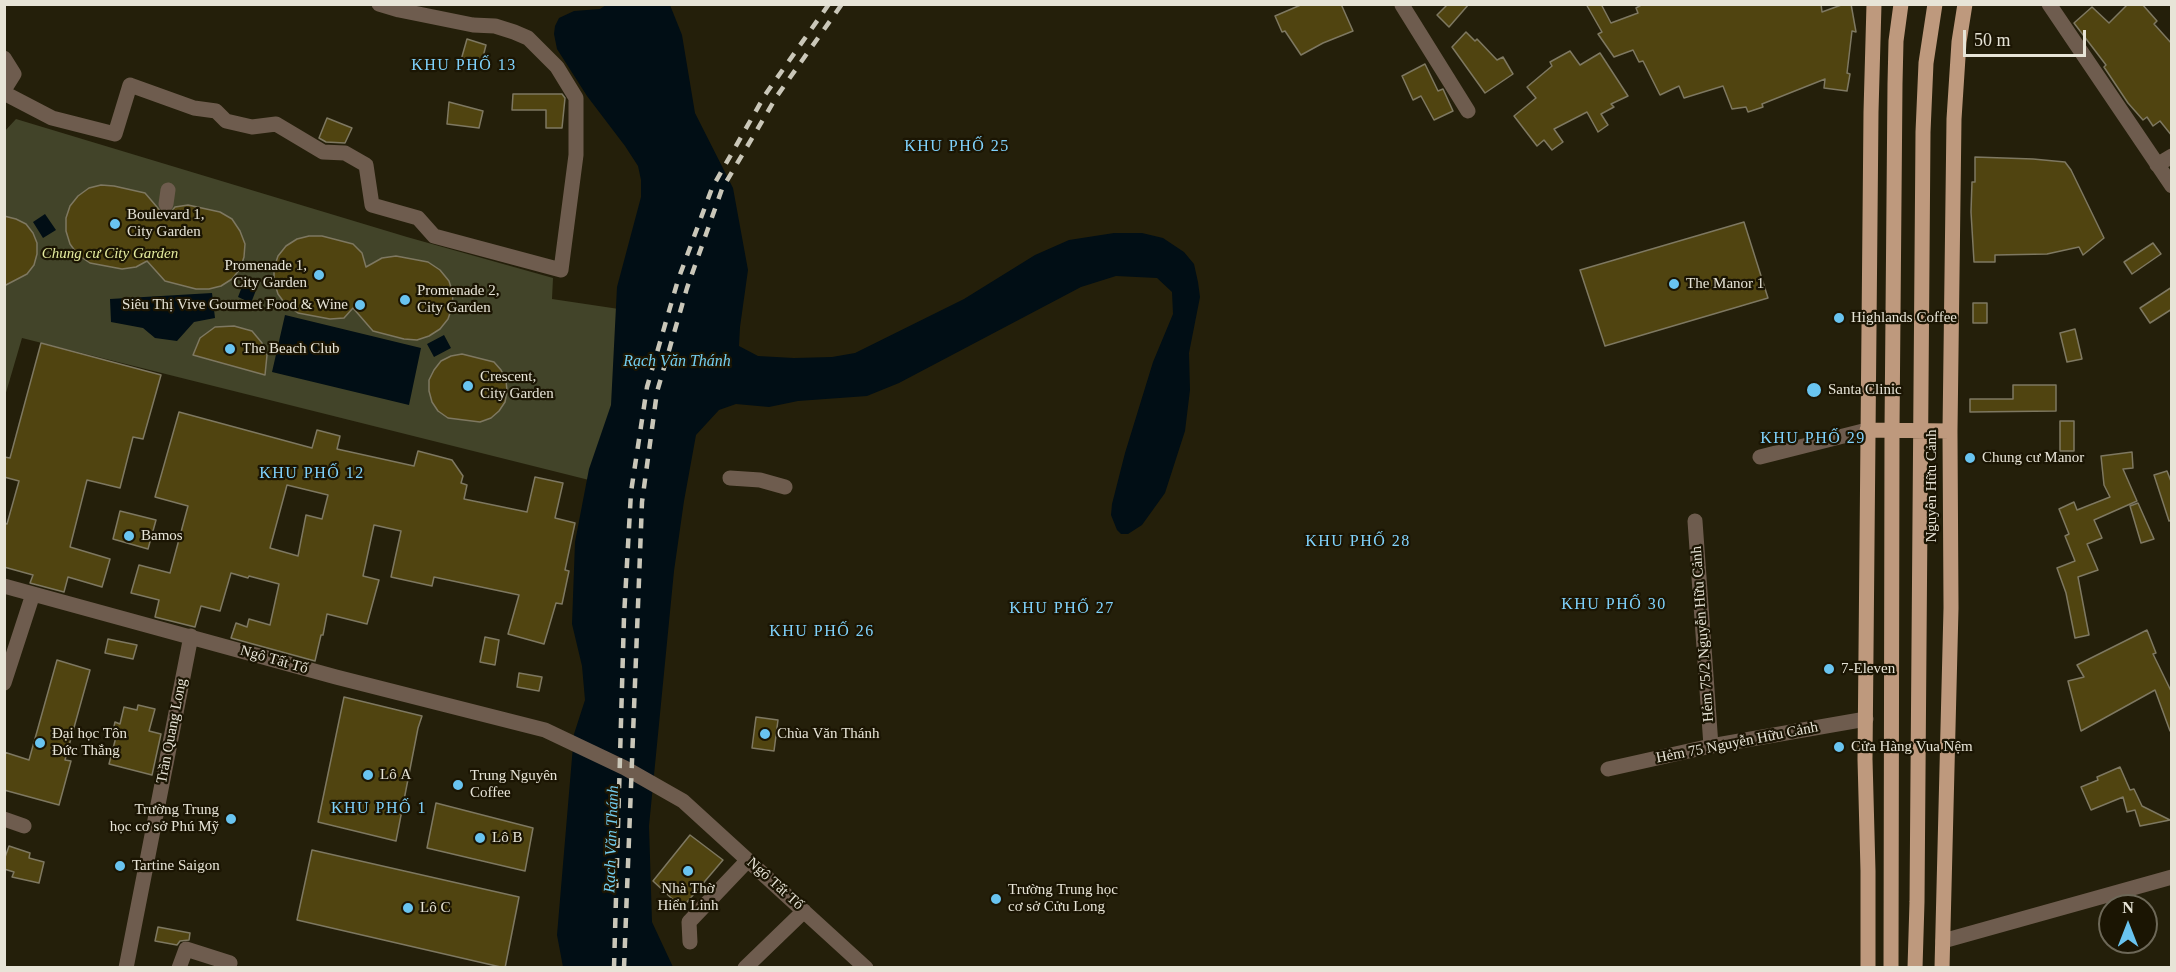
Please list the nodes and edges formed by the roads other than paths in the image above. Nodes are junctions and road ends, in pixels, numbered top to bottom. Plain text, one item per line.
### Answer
1 (379, 4) edge
2 (1874, 4) edge
3 (1901, 4) edge
4 (1935, 4) edge
5 (1965, 4) edge
6 (2049, 4) edge
7 (1402, 5) edge
8 (4, 58) edge
9 (4, 92) edge
10 (1468, 111) dead end
11 (2172, 156) edge
12 (2157, 165) junction
13 (2172, 186) edge
14 (1868, 430) junction
15 (1892, 430) junction
16 (1920, 430) junction
17 (1950, 431) junction
18 (1760, 457) dead end
19 (730, 478) dead end
20 (785, 487) dead end
21 (1695, 521) dead end
22 (4, 586) edge
23 (33, 594) junction
24 (191, 636) junction
25 (4, 682) edge
26 (1866, 719) junction
27 (1711, 746) junction
28 (1608, 769) dead end
29 (4, 819) edge
30 (24, 826) dead end
31 (748, 860) junction
32 (2172, 877) edge
33 (804, 911) junction
34 (1942, 941) junction
35 (690, 942) dead end
36 (1868, 945) junction
37 (1891, 945) junction
38 (1916, 949) junction
39 (230, 963) dead end
40 (126, 968) edge
41 (179, 968) edge
42 (745, 968) edge
43 (866, 968) edge
44 (1868, 968) edge
45 (1891, 968) edge
46 (1915, 968) edge
47 (1942, 968) edge

1 - 9 street
2 - 14 main road
3 - 15 main road
4 - 16 main road, Nguyễn Hữu Cảnh
5 - 17 main road, Nguyễn Hữu Cảnh
6 - 12 street
7 - 10 street
8 - 9 street
11 - 12 street
12 - 13 street
14 - 15 main road
14 - 18 street
14 - 26 main road
15 - 16 main road
15 - 37 main road
16 - 17 main road
16 - 38 main road, Nguyễn Hữu Cảnh
17 - 34 main road, Nguyễn Hữu Cảnh
19 - 20 street
21 - 27 street, Hẻm 75/2 Nguyễn Hữu Cảnh
22 - 23 street, Ngô Tất Tố
23 - 24 street, Ngô Tất Tố
23 - 25 street
24 - 31 street, Ngô Tất Tố
24 - 40 street, Trần Quang Long
26 - 27 street, Hẻm 75 Nguyễn Hữu Cảnh
26 - 36 main road
27 - 28 street, Hẻm 75 Nguyễn Hữu Cảnh
29 - 30 street
31 - 33 street, Ngô Tất Tố
31 - 35 street
32 - 34 street
33 - 42 street
33 - 43 street, Ngô Tất Tố
34 - 38 main road
34 - 47 main road, Nguyễn Hữu Cảnh
36 - 37 main road
36 - 44 main road
37 - 45 main road
38 - 46 main road, Nguyễn Hữu Cảnh
39 - 41 street

